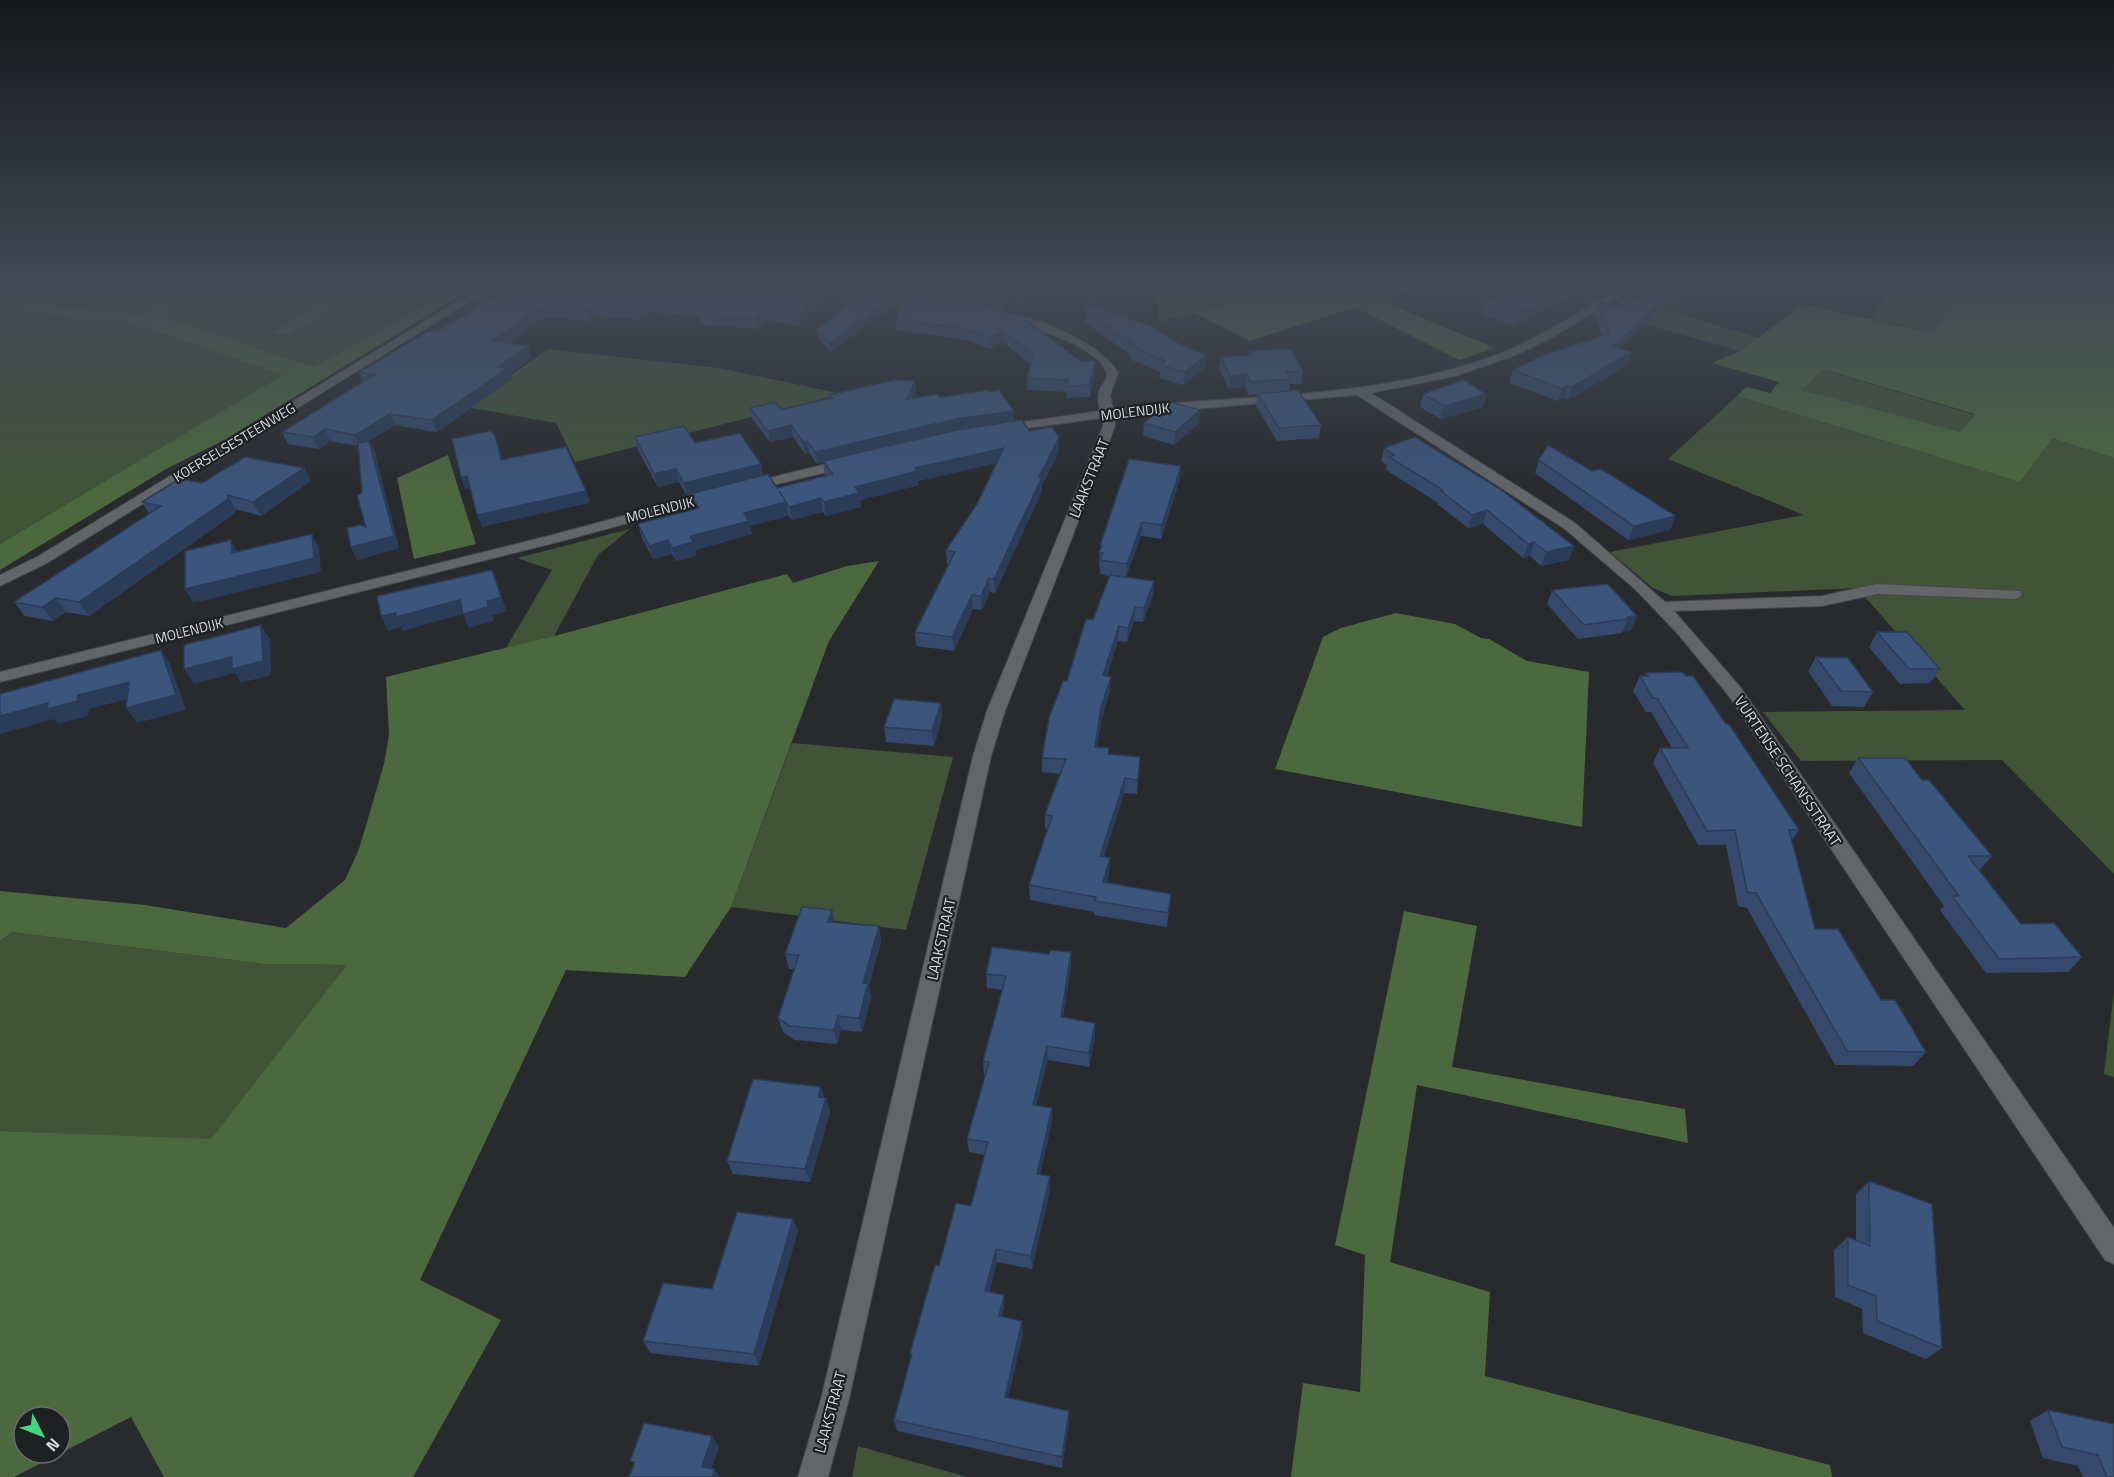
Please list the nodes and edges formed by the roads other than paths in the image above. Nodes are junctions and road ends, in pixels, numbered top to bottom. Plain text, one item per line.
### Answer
1 (374, 356) edge
2 (1096, 356) edge
3 (1506, 356) edge
4 (1359, 391) junction
5 (1109, 414) junction
6 (991, 431) edge
7 (856, 460) edge
8 (42, 560) junction
9 (0, 581) edge
10 (0, 592) edge
11 (2014, 594) dead end
12 (1661, 607) junction
13 (0, 677) edge
14 (2114, 1251) edge
15 (813, 1477) edge

1 - 8 street, KOERSELSESTEENWEG
2 - 5 street, LAAKSTRAAT
3 - 4 street, MOLENDIJK
4 - 5 street, MOLENDIJK
4 - 12 street, VURTENSE SCHANSSTRAAT
5 - 6 street, MOLENDIJK
5 - 15 street, LAAKSTRAAT
7 - 13 street, MOLENDIJK
8 - 9 street, KOERSELSESTEENWEG
8 - 10 street, KOERSELSESTEENWEG
11 - 12 street
12 - 14 street, VURTENSE SCHANSSTRAAT

